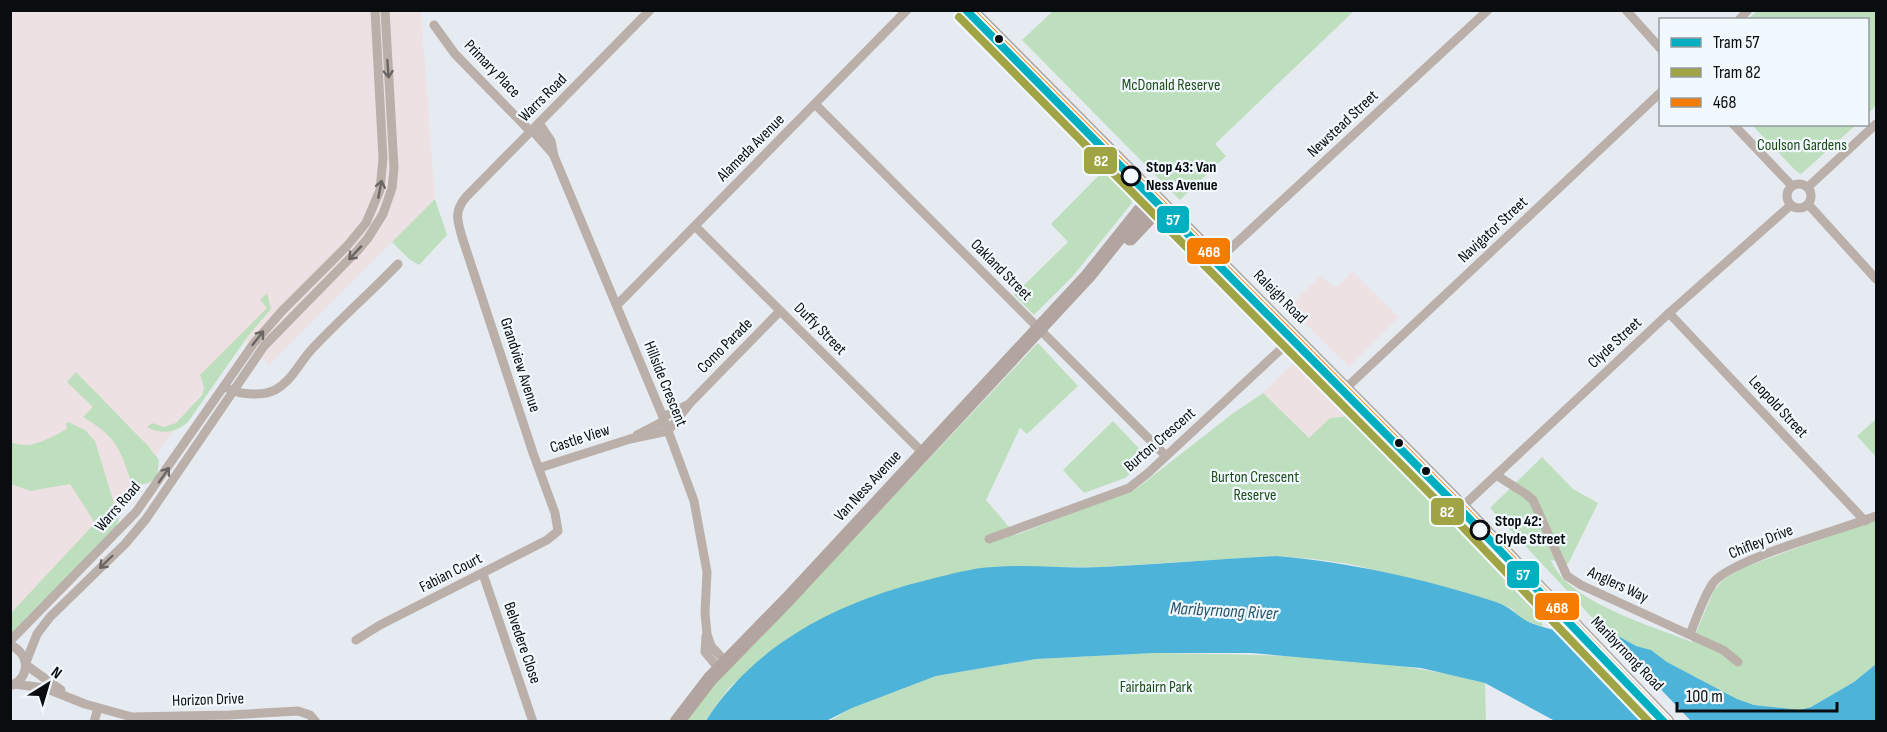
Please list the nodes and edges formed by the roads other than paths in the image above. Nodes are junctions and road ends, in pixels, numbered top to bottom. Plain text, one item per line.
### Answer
1 (375, 10) edge
2 (385, 10) edge
3 (907, 10) edge
4 (1488, 10) edge
5 (1626, 10) edge
6 (648, 11) edge
7 (975, 12) edge
8 (434, 26) dead end
9 (1659, 47) edge
10 (1659, 94) edge
11 (815, 104) junction
12 (1876, 124) edge
13 (1735, 126) edge
14 (534, 128) junction
15 (1792, 186) junction
16 (1808, 187) junction
17 (1158, 200) junction
18 (1808, 204) junction
19 (1791, 205) junction
20 (458, 207) joint
21 (695, 226) junction
22 (1218, 260) junction
23 (398, 264) dead end
24 (1876, 279) edge
25 (617, 305) junction
26 (780, 311) junction
27 (1669, 314) junction
28 (1039, 329) junction
29 (1294, 337) junction
30 (229, 389) junction
31 (1345, 389) junction
32 (691, 402) junction
33 (664, 419) junction
34 (668, 431) junction
35 (630, 439) junction
36 (923, 453) junction
37 (1166, 456) junction
38 (539, 468) junction
39 (1496, 475) junction
40 (1462, 507) junction
41 (1876, 516) edge
42 (1865, 521) junction
43 (558, 531) joint
44 (989, 539) dead end
45 (483, 574) junction
46 (1690, 634) junction
47 (356, 640) dead end
48 (10, 643) edge
49 (1738, 662) dead end
50 (26, 663) junction
51 (723, 665) junction
52 (12, 685) edge
53 (98, 708) junction
54 (230, 718) edge
55 (94, 722) edge
56 (316, 722) edge
57 (533, 722) edge
58 (677, 722) edge
59 (1667, 722) edge

30 -> 1 street
2 -> 30 street
3 - 11 street, Alameda Avenue
4 - 22 street, Newstead Street
5 - 9 street
6 - 14 street, Warrs Road
7 - 17 main road, Raleigh Road
8 - 14 street, Primary Place
10 - 31 street, Navigator Street
11 - 21 street, Alameda Avenue
11 - 28 street, Oakland Street
12 - 16 street
13 - 15 street
14 - 20 street, Warrs Road
14 - 25 street, Hillside Crescent
15 - 16 street
15 - 19 street
16 - 18 street
17 - 22 main road, Raleigh Road
17 - 28 main road, Van Ness Avenue
18 - 19 street
18 - 24 street
19 - 27 street, Clyde Street
20 - 38 street, Grandview Avenue
21 - 25 street, Alameda Avenue
21 - 26 street, Duffy Street
22 - 29 main road, Raleigh Road
23 - 30 street
25 - 33 street, Hillside Crescent
26 - 32 street, Como Parade
26 - 36 street, Duffy Street
27 - 39 street, Clyde Street
27 - 42 street, Leopold Street
28 - 36 main road, Van Ness Avenue
28 - 37 street, Oakland Street
29 - 31 main road, Raleigh Road
29 - 37 street, Burton Crescent
48 -> 30 street, Warrs Road
30 -> 50 street, Warrs Road
31 - 40 main road, Raleigh Road
32 - 33 street, Como Parade
32 - 34 street, Como Parade
33 - 34 street, Hillside Crescent
33 - 35 street, Castle View
34 - 35 street, Castle View
34 - 51 street, Hillside Crescent
35 - 38 street, Castle View
36 - 51 main road, Van Ness Avenue
37 - 44 street, Burton Crescent
38 - 43 street, Grandview Avenue
39 - 40 street, Clyde Street
39 - 46 street, Anglers Way
40 - 59 main road, Maribyrnong Road
41 - 42 street, Chifley Drive
42 - 46 street, Chifley Drive
43 - 45 street, Fabian Court
45 - 47 street, Fabian Court
45 - 57 street, Belvedere Close
46 - 49 street, Anglers Way
48 - 50 street, Horizon Drive
50 - 52 street, Warrs Road
50 - 53 street, Horizon Drive
51 - 58 main road, Van Ness Avenue
52 - 53 street, Horizon Drive
53 - 54 street, Horizon Drive
53 - 55 street
54 - 56 street, Horizon Drive

